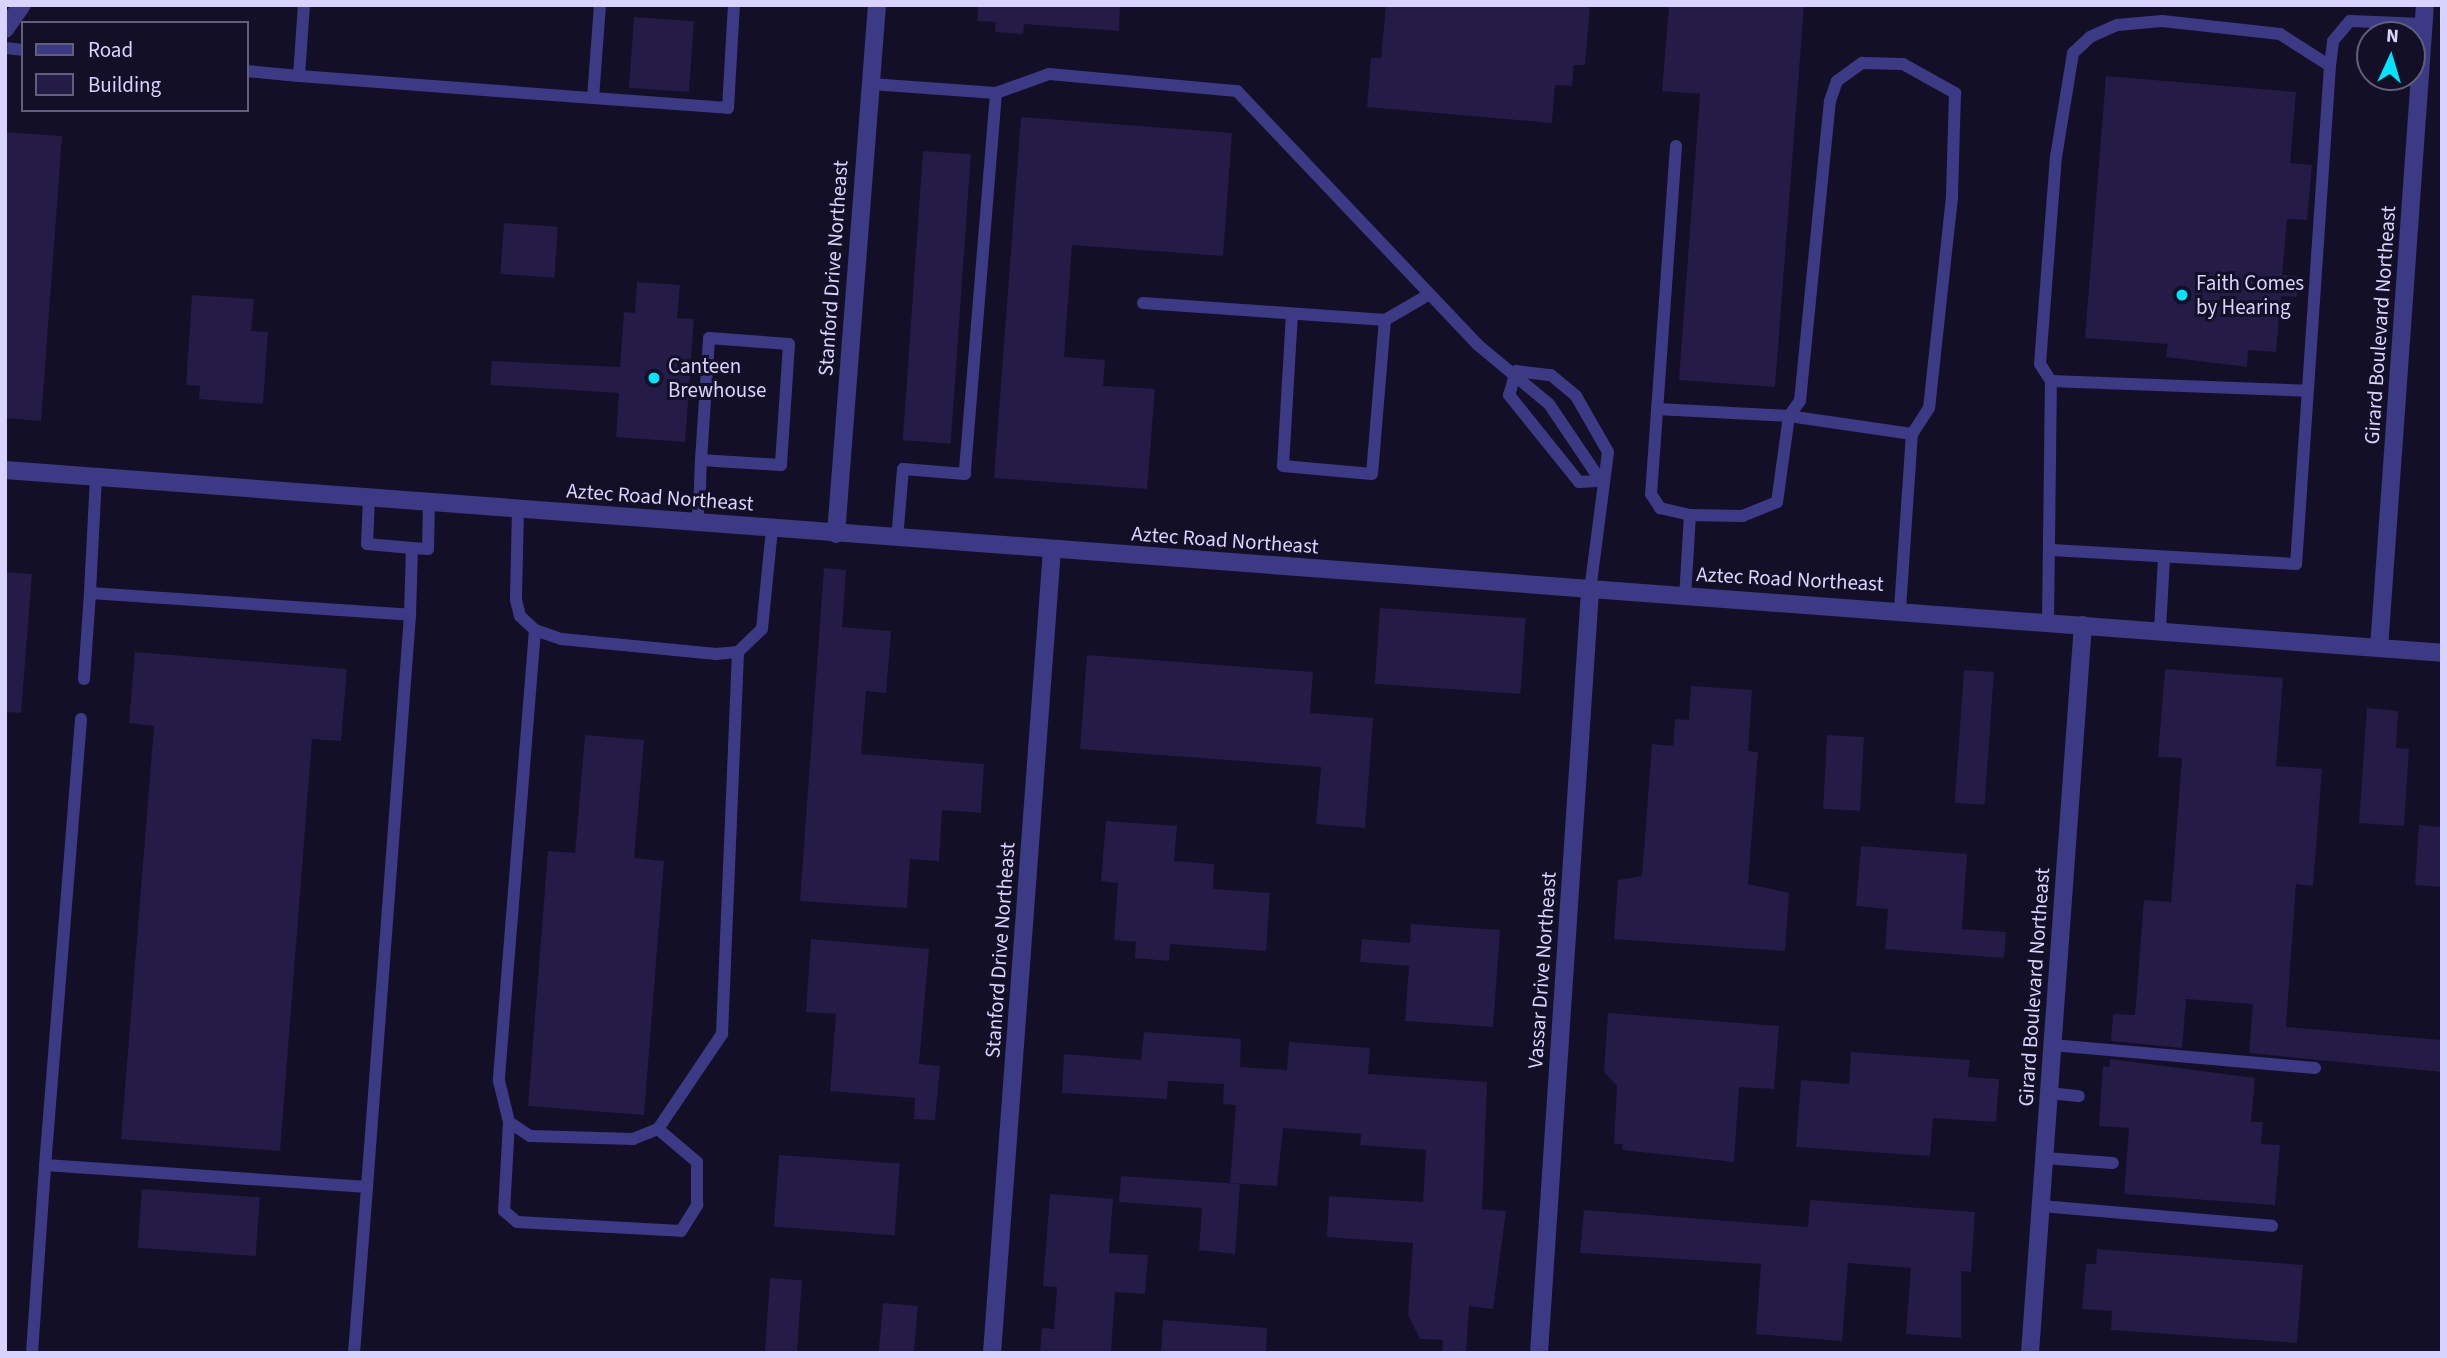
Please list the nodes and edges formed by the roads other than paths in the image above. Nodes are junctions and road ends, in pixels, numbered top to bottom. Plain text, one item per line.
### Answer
1 (22, 5) edge
2 (304, 5) edge
3 (600, 5) edge
4 (734, 5) edge
5 (877, 5) edge
6 (2356, 21) edge
7 (5, 29) edge
8 (2330, 66) junction
9 (248, 71) edge
10 (299, 76) junction
11 (871, 83) junction
12 (2419, 91) edge
13 (996, 93) junction
14 (593, 97) junction
15 (1676, 146) dead end
16 (1428, 295) junction
17 (1143, 303) dead end
18 (1292, 314) junction
19 (1385, 320) junction
20 (1516, 371) junction
21 (2050, 381) junction
22 (2308, 391) junction
23 (1657, 409) junction
24 (1789, 416) junction
25 (1912, 434) junction
26 (701, 460) junction
27 (5, 470) edge
28 (96, 477) junction
29 (1601, 481) junction
30 (369, 498) junction
31 (429, 503) junction
32 (518, 509) junction
33 (1690, 514) junction
34 (697, 523) junction
35 (772, 529) junction
36 (836, 534) junction
37 (897, 539) junction
38 (412, 548) junction
39 (1052, 550) junction
40 (2051, 550) junction
41 (2164, 558) junction
42 (1590, 591) junction
43 (90, 593) junction
44 (1685, 596) junction
45 (1900, 608) junction
46 (410, 615) junction
47 (2048, 622) junction
48 (2083, 625) junction
49 (535, 630) junction
50 (2160, 630) junction
51 (2379, 648) junction
52 (738, 652) junction
53 (2442, 653) edge
54 (84, 679) dead end
55 (81, 719) dead end
56 (2052, 1045) junction
57 (2315, 1068) dead end
58 (2049, 1093) junction
59 (2079, 1096) dead end
60 (509, 1122) junction
61 (658, 1129) junction
62 (2044, 1158) junction
63 (2113, 1163) dead end
64 (45, 1165) junction
65 (367, 1186) junction
66 (2041, 1206) junction
67 (2272, 1226) dead end
68 (32, 1353) edge
69 (354, 1353) edge
70 (992, 1353) edge
71 (1539, 1353) edge
72 (2030, 1353) edge

1 - 7 street
2 - 10 lane
3 - 14 lane
4 - 14 lane
5 - 11 street, Stanford Drive Northeast
6 - 8 lane
8 - 21 lane
8 - 22 lane
9 - 10 lane
10 - 14 lane
11 - 13 lane
11 - 36 street, Stanford Drive Northeast
12 - 51 street, Girard Boulevard Northeast
13 - 16 lane
13 - 37 lane
15 - 23 lane
16 - 19 lane
16 - 20 lane
17 - 18 lane
18 - 19 lane
18 - 19 lane
20 - 29 lane
20 - 29 lane
20 - 29 lane
21 - 22 lane
21 - 40 lane
22 - 41 lane
23 - 24 lane
23 - 33 lane
24 - 25 lane
24 - 25 lane
24 - 33 lane
25 - 45 lane
26 - 26 lane
26 - 34 lane
27 - 28 street, Aztec Road Northeast
28 - 30 street, Aztec Road Northeast
28 - 43 lane
29 - 42 lane
30 - 31 street, Aztec Road Northeast
30 - 38 lane
31 - 32 street, Aztec Road Northeast
31 - 38 lane
32 - 34 street, Aztec Road Northeast
32 - 49 lane
33 - 44 lane
34 - 35 street, Aztec Road Northeast
35 - 36 street, Aztec Road Northeast
35 - 52 lane
36 - 37 street, Aztec Road Northeast
37 - 39 street, Aztec Road Northeast
38 - 46 lane
39 - 42 street, Aztec Road Northeast
39 - 70 street, Stanford Drive Northeast
40 - 41 lane
40 - 47 lane
41 - 50 lane
42 - 44 street, Aztec Road Northeast
42 - 71 street, Vassar Drive Northeast
43 - 46 lane
43 - 54 lane
44 - 45 street, Aztec Road Northeast
45 - 47 street, Aztec Road Northeast
46 - 65 lane
47 - 48 street, Aztec Road Northeast
48 - 50 street, Aztec Road Northeast
48 - 56 street, Girard Boulevard Northeast
49 - 52 lane
49 - 60 lane
50 - 51 street, Aztec Road Northeast
51 - 53 street, Aztec Road Northeast
52 - 61 lane
55 - 64 lane
56 - 57 lane
56 - 58 street, Girard Boulevard Northeast
58 - 59 lane
58 - 62 street, Girard Boulevard Northeast
60 - 61 lane
60 - 61 lane
62 - 63 lane
62 - 66 street, Girard Boulevard Northeast
64 - 65 lane
64 - 68 lane
65 - 69 lane
66 - 67 lane
66 - 72 street, Girard Boulevard Northeast

